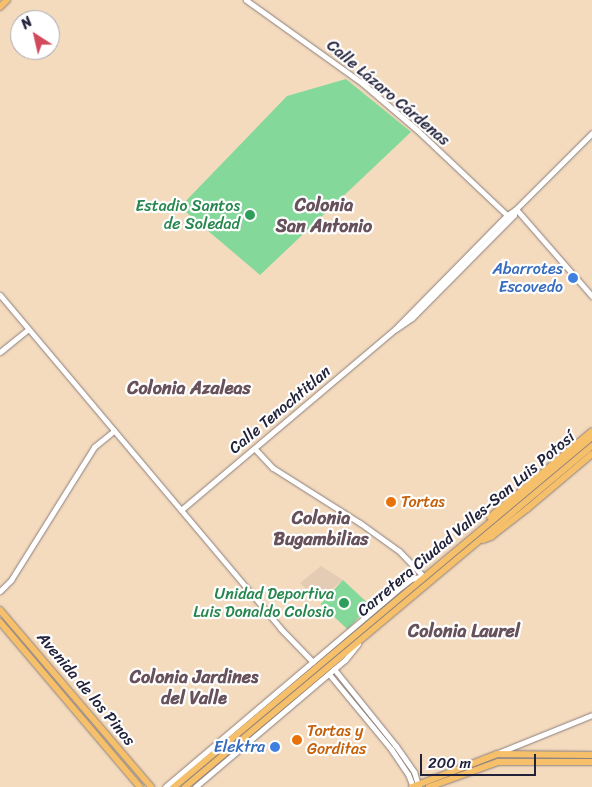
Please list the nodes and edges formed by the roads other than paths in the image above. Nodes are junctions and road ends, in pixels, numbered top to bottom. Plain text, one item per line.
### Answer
1 (7, 0) edge
2 (246, 0) edge
3 (0, 6) edge
4 (592, 134) edge
5 (516, 210) junction
6 (508, 218) junction
7 (0, 296) edge
8 (592, 296) edge
9 (28, 329) junction
10 (0, 352) edge
11 (114, 431) junction
12 (592, 431) edge
13 (592, 437) edge
14 (592, 446) edge
15 (255, 449) junction
16 (592, 454) edge
17 (514, 508) junction
18 (181, 510) junction
19 (470, 537) junction
20 (477, 542) junction
21 (423, 576) junction
22 (0, 591) edge
23 (0, 610) edge
24 (0, 622) edge
25 (361, 639) junction
26 (312, 662) junction
27 (334, 670) junction
28 (329, 674) junction
29 (292, 692) junction
30 (592, 715) edge
31 (496, 754) junction
32 (592, 755) edge
33 (592, 762) edge
34 (169, 786) edge
35 (415, 786) edge
36 (140, 787) edge
37 (151, 787) edge
38 (185, 787) edge
39 (195, 787) edge
40 (429, 787) edge

1 - 3 main road
2 - 6 street, Calle Lázaro Cárdenas
4 - 5 street, Calle Tenochtitlan
5 - 6 street, Calle Tenochtitlan
5 - 8 street
6 - 15 street, Calle Tenochtitlan
7 - 9 street
9 - 10 street
9 - 11 street
11 - 18 street
11 - 22 street
12 - 19 main road
13 - 17 main road, Carretera Ciudad Valles-San Luis Potosí
14 - 17 main road
15 - 18 street, Calle Tenochtitlan
15 - 21 street
16 - 20 main road
17 - 19 main road, Carretera Ciudad Valles-San Luis Potosí
17 - 20 main road
18 - 26 street
19 - 21 main road, Carretera Ciudad Valles-San Luis Potosí
20 - 25 main road
21 - 26 street
21 - 29 main road, Carretera Ciudad Valles-San Luis Potosí
23 - 37 main road, Avenida de los Pinos
24 - 36 main road, Avenida de los Pinos
25 - 27 street
25 - 29 main road
26 - 34 street
27 - 28 street
27 - 35 street
28 - 35 street
28 - 39 street
29 - 34 main road, Carretera Ciudad Valles-San Luis Potosí
29 - 38 main road
30 - 31 street
31 - 32 main road
31 - 35 main road
33 - 40 main road

